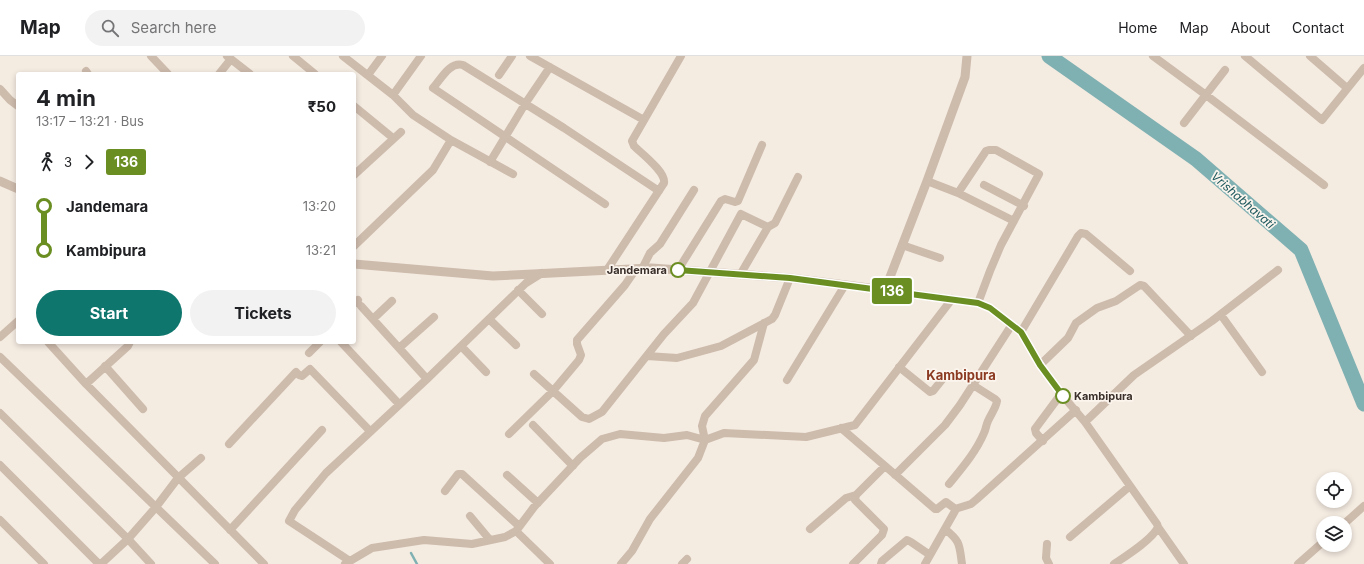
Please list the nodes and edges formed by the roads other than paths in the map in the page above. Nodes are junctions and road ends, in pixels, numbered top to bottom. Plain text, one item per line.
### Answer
1 (151, 56) edge
2 (293, 56) edge
3 (343, 56) edge
4 (382, 56) edge
5 (421, 56) edge
6 (512, 56) edge
7 (530, 56) edge
8 (681, 56) edge
9 (967, 56) edge
10 (1153, 56) edge
11 (1244, 56) edge
12 (1310, 56) edge
13 (229, 58) edge
14 (550, 67) junction
15 (1364, 68) edge
16 (1225, 70) dead end
17 (166, 72) edge
18 (220, 72) edge
19 (247, 72) edge
20 (313, 72) edge
21 (368, 75) junction
22 (499, 75) dead end
23 (1347, 88) junction
24 (0, 89) edge
25 (393, 95) junction
26 (1206, 95) junction
27 (16, 104) edge
28 (525, 104) junction
29 (356, 108) edge
30 (644, 120) junction
31 (1184, 123) dead end
32 (401, 132) dead end
33 (505, 136) junction
34 (393, 138) junction
35 (451, 140) junction
36 (762, 145) dead end
37 (490, 162) junction
38 (356, 170) edge
39 (513, 174) dead end
40 (798, 177) dead end
41 (0, 181) edge
42 (927, 181) junction
43 (984, 185) dead end
44 (1324, 185) dead end
45 (16, 188) edge
46 (694, 190) dead end
47 (659, 191) junction
48 (958, 193) junction
49 (605, 204) dead end
50 (1024, 206) junction
51 (1014, 221) junction
52 (768, 227) junction
53 (356, 244) edge
54 (902, 245) junction
55 (940, 258) dead end
56 (356, 264) edge
57 (639, 269) junction
58 (608, 270) junction
59 (678, 270) junction
60 (1278, 270) dead end
61 (1130, 271) dead end
62 (709, 272) junction
63 (542, 273) junction
64 (740, 274) junction
65 (790, 278) junction
66 (845, 285) junction
67 (518, 290) junction
68 (884, 290) junction
69 (952, 299) junction
70 (392, 301) dead end
71 (358, 303) edge
72 (978, 303) junction
73 (542, 314) dead end
74 (1221, 315) junction
75 (434, 317) dead end
76 (373, 319) junction
77 (489, 319) junction
78 (16, 323) edge
79 (764, 323) junction
80 (1011, 326) junction
81 (1021, 332) junction
82 (1191, 336) junction
83 (0, 337) edge
84 (50, 344) edge
85 (129, 344) edge
86 (318, 344) edge
87 (343, 344) edge
88 (516, 345) dead end
89 (461, 346) junction
90 (399, 348) junction
91 (309, 353) dead end
92 (647, 356) junction
93 (0, 357) edge
94 (1040, 365) junction
95 (105, 366) junction
96 (899, 367) junction
97 (486, 372) dead end
98 (1262, 372) dead end
99 (534, 374) dead end
100 (945, 376) dead end
101 (427, 379) junction
102 (787, 380) dead end
103 (86, 384) junction
104 (973, 385) junction
105 (553, 391) junction
106 (1061, 394) junction
107 (399, 404) junction
108 (143, 409) dead end
109 (1076, 410) junction
110 (0, 412) edge
111 (1085, 422) junction
112 (533, 425) dead end
113 (841, 428) junction
114 (322, 430) dead end
115 (370, 431) junction
116 (509, 434) dead end
117 (705, 440) junction
118 (1042, 441) junction
119 (229, 444) dead end
120 (201, 458) dead end
121 (0, 465) edge
122 (573, 466) junction
123 (885, 466) junction
124 (507, 475) dead end
125 (895, 475) junction
126 (178, 478) junction
127 (949, 484) dead end
128 (1130, 486) junction
129 (445, 491) dead end
130 (856, 495) junction
131 (538, 503) junction
132 (1364, 506) edge
133 (156, 507) junction
134 (955, 509) junction
135 (470, 516) dead end
136 (1352, 517) edge
137 (0, 520) edge
138 (1158, 527) junction
139 (518, 528) junction
140 (810, 529) dead end
141 (945, 529) junction
142 (230, 530) junction
143 (1070, 537) dead end
144 (128, 539) junction
145 (490, 540) junction
146 (1047, 544) dead end
147 (1316, 548) edge
148 (930, 555) junction
149 (348, 562) edge
150 (44, 564) edge
151 (100, 564) edge
152 (151, 564) edge
153 (215, 564) edge
154 (264, 564) edge
155 (550, 564) edge
156 (621, 564) edge
157 (853, 564) edge
158 (881, 564) edge
159 (925, 564) edge
160 (962, 564) edge
161 (1049, 564) edge
162 (1114, 564) edge
163 (1184, 564) edge
164 (1298, 564) edge

1 - 17 street
2 - 20 street
3 - 21 street
4 - 21 street
5 - 25 street
6 - 22 street
7 - 14 street
8 - 30 street
9 - 42 street
10 - 26 street
11 - 23 street
12 - 23 street
13 - 18 street
13 - 19 street
14 - 28 street
14 - 30 street
15 - 23 street
16 - 26 street
21 - 25 street
24 - 27 street
25 - 35 street
26 - 31 street
26 - 44 street
28 - 33 street
28 - 33 street
28 - 47 street
29 - 34 street
30 - 47 street
32 - 34 street
33 - 37 street
33 - 49 street
34 - 38 street
35 - 37 street
35 - 53 street
36 - 59 street
37 - 39 street
40 - 52 street
41 - 45 street
42 - 48 street
42 - 54 street
43 - 50 street
46 - 57 street
47 - 58 street
48 - 50 street
48 - 51 street
50 - 51 street
51 - 72 street
52 - 62 street
52 - 64 street
54 - 55 street
54 - 68 street
56 - 63 street
57 - 58 street
57 - 59 street
57 - 105 street
58 - 63 street
59 - 62 street
60 - 74 street
61 - 81 street
62 - 64 street
62 - 92 street
63 - 67 street
64 - 65 street
65 - 66 street
65 - 79 street
66 - 68 street
66 - 102 street
67 - 73 street
67 - 77 street
68 - 69 street
69 - 72 street
69 - 96 street
70 - 76 street
71 - 76 street
72 - 80 street
74 - 82 street
74 - 98 street
75 - 90 street
76 - 90 street
77 - 88 street
77 - 89 street
78 - 83 street
79 - 92 street
79 - 117 street
80 - 81 street
80 - 104 street
81 - 94 street
82 - 94 street
82 - 111 street
84 - 103 street
85 - 95 street
86 - 91 street
87 - 107 street
89 - 97 street
89 - 101 street
90 - 101 street
92 - 105 street
93 - 133 street
94 - 106 street
95 - 103 street
95 - 108 street
96 - 100 street
96 - 113 street
99 - 105 street
101 - 107 street
103 - 126 street
104 - 125 street
104 - 127 street
105 - 116 street
106 - 109 street
106 - 118 street
107 - 115 street
109 - 111 street
109 - 118 street
110 - 144 street
111 - 128 street
112 - 122 street
113 - 117 street
113 - 123 street
114 - 142 street
115 - 119 street
115 - 149 street
117 - 122 street
117 - 156 street
118 - 134 street
120 - 126 street
121 - 151 street
122 - 131 street
123 - 125 street
123 - 130 street
124 - 131 street
125 - 134 street
126 - 133 street
126 - 142 street
128 - 138 street
128 - 143 street
129 - 139 street
130 - 140 street
130 - 157 street
131 - 139 street
132 - 136 street
133 - 144 street
133 - 153 street
134 - 141 street
135 - 145 street
137 - 150 street
138 - 162 street
138 - 163 street
139 - 145 street
139 - 155 street
141 - 148 street
141 - 160 street
142 - 154 street
144 - 151 street
144 - 152 street
145 - 149 street
146 - 161 street
147 - 164 street
148 - 158 street
148 - 159 street

